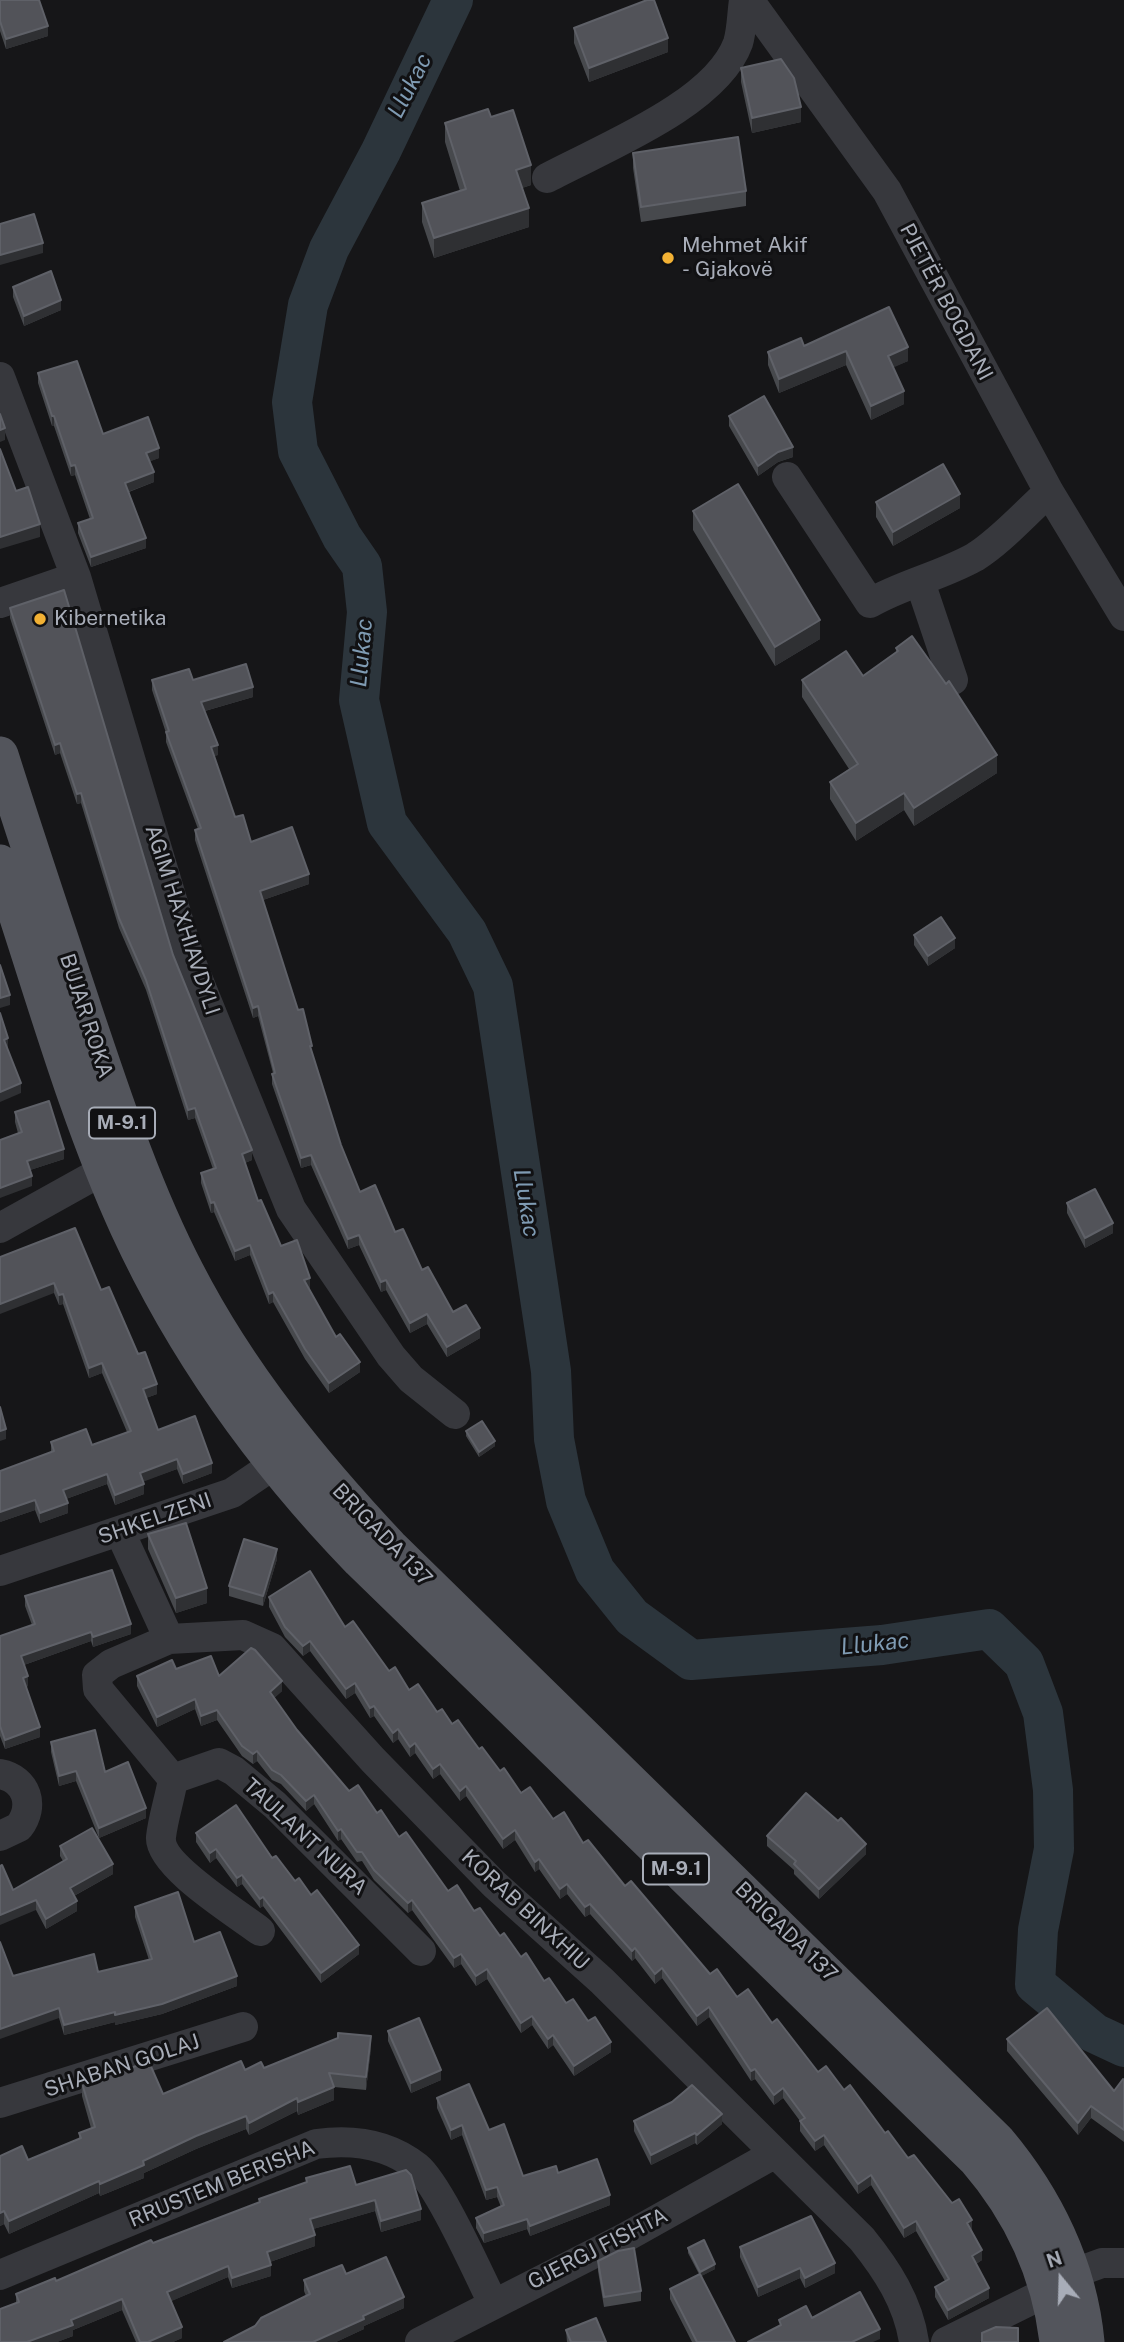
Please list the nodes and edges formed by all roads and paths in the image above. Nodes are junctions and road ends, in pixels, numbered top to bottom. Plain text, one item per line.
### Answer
1 (747, 0) edge
2 (547, 178) dead end
3 (0, 377) edge
4 (788, 477) dead end
5 (1049, 492) junction
6 (76, 577) junction
7 (920, 582) junction
8 (0, 603) edge
9 (1124, 616) edge
10 (953, 680) dead end
11 (0, 755) edge
12 (1, 871) edge
13 (104, 1170) junction
14 (0, 1228) edge
15 (455, 1414) dead end
16 (287, 1456) junction
17 (120, 1532) junction
18 (0, 1571) edge
19 (169, 1639) junction
20 (0, 1774) edge
21 (173, 1779) junction
22 (0, 1836) edge
23 (260, 1931) dead end
24 (421, 1951) dead end
25 (243, 2027) dead end
26 (0, 2104) edge
27 (774, 2154) junction
28 (1124, 2263) edge
29 (0, 2274) edge
30 (1060, 2283) junction
31 (493, 2303) junction
32 (421, 2342) edge
33 (914, 2342) edge
34 (946, 2342) edge
35 (1058, 2342) edge
36 (1086, 2342) edge

1 - 2 street
1 - 5 street, PJETËR BOGDANI
3 - 6 street, AGIM HAXHIAVDYLI
4 - 7 street
5 - 7 street
5 - 9 street, PJETËR BOGDANI
6 - 8 street
6 - 15 street, AGIM HAXHIAVDYLI
7 - 10 street
11 - 16 main road, BUJAR ROKA / M-9.1
12 - 13 main road, BUJAR ROKA / M-9.1
13 - 14 street
13 - 16 main road, BUJAR ROKA / M-9.1
16 - 17 street, SHKELZENI
16 - 30 main road, BRIGADA 137 / M-9.1
17 - 18 street, SHKELZENI
17 - 19 street
19 - 21 street
19 - 27 street, KORAB BINXHIU
20 - 22 street
21 - 23 street
21 - 24 street, TAULANT NURA
25 - 26 street, SHABAN GOLAJ
27 - 31 street, GJERGJ FISHTA
27 - 33 street, KORAB BINXHIU
28 - 30 street
29 - 31 street, RRUSTEM BERISHA
30 - 34 street
30 - 35 main road, BRIGADA 137 / M-9.1
30 - 36 main road, BRIGADA 137 / M-9.1
31 - 32 street, GJERGJ FISHTA

